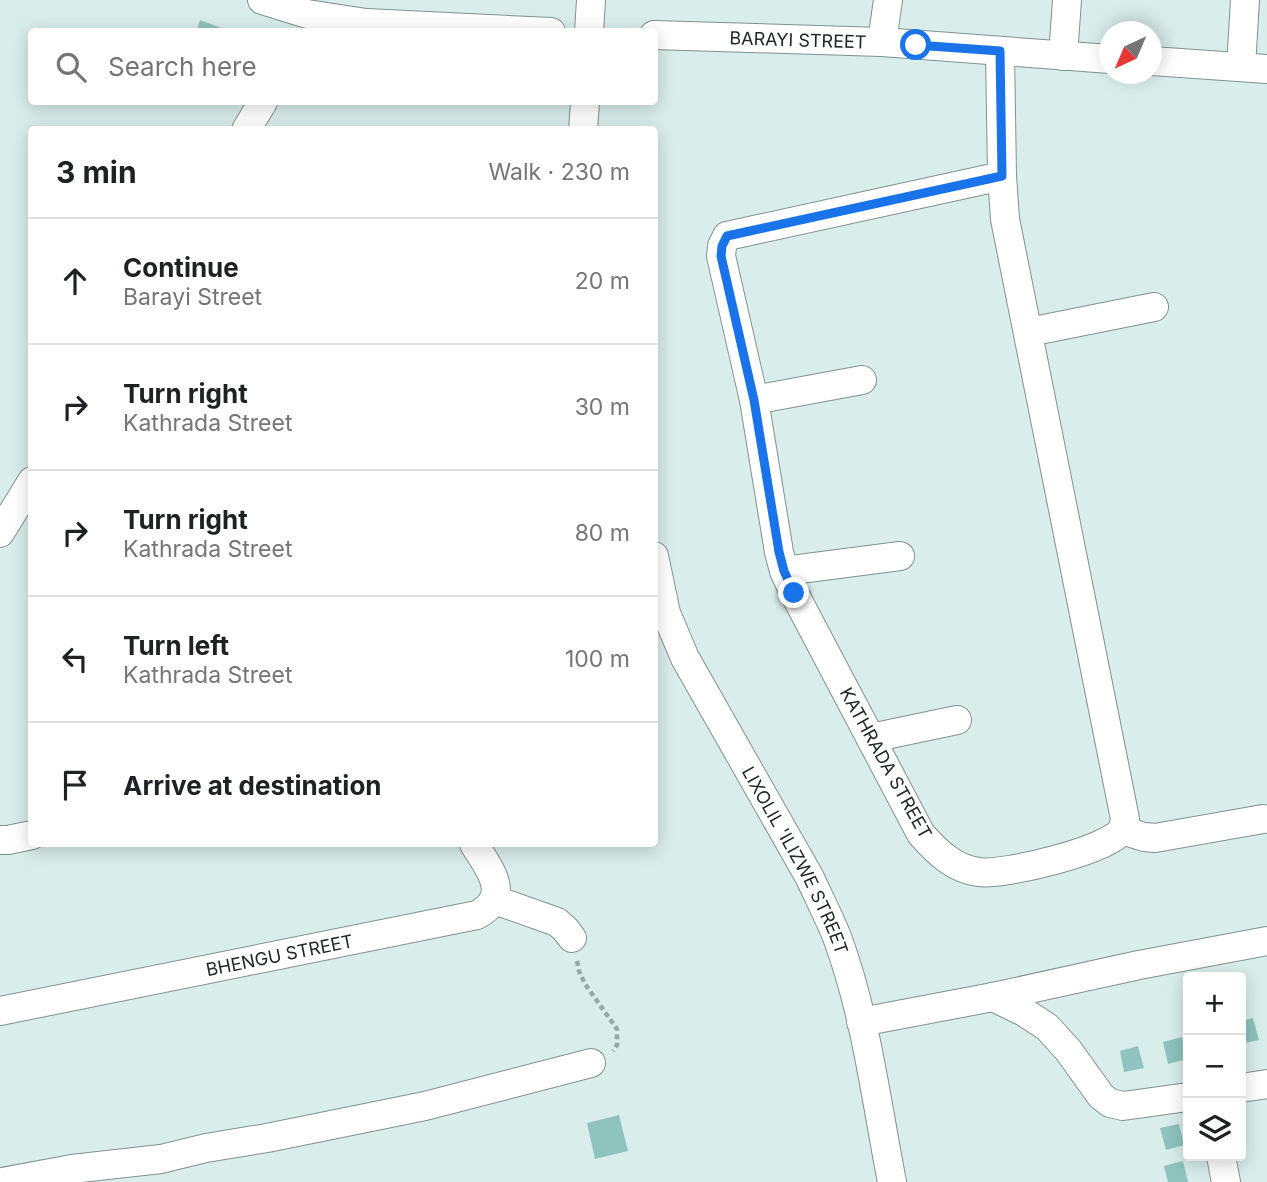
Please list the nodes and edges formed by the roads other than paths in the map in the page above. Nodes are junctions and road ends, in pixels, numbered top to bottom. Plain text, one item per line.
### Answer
1 (262, 0) edge
2 (591, 0) edge
3 (888, 0) edge
4 (1067, 0) edge
5 (1245, 0) edge
6 (303, 23) edge
7 (469, 28) edge
8 (589, 28) edge
9 (658, 35) edge
10 (882, 42) junction
11 (1000, 51) junction
12 (1063, 56) junction
13 (1099, 58) edge
14 (1162, 62) edge
15 (1254, 68) edge
16 (261, 105) edge
17 (585, 105) edge
18 (248, 126) edge
19 (583, 126) edge
20 (1002, 176) junction
21 (1154, 307) dead end
22 (1029, 332) junction
23 (862, 380) dead end
24 (754, 400) junction
25 (28, 488) edge
26 (0, 533) edge
27 (900, 556) dead end
28 (784, 571) junction
29 (658, 575) edge
30 (957, 720) dead end
31 (872, 738) junction
32 (1263, 819) dead end
33 (1122, 830) junction
34 (28, 836) edge
35 (0, 839) edge
36 (476, 847) edge
37 (495, 900) junction
38 (572, 938) road end
39 (1267, 941) edge
40 (993, 997) junction
41 (0, 1011) edge
42 (861, 1022) junction
43 (591, 1063) road end
44 (1267, 1084) edge
45 (1246, 1087) edge
46 (1183, 1098) edge
47 (1222, 1161) edge
48 (2, 1182) edge
49 (892, 1182) edge
50 (1226, 1182) edge

1 - 6 street
2 - 8 street
3 - 10 street
4 - 12 street
5 - 15 street
6 - 7 street
9 - 10 street, BARAYI STREET
10 - 11 street, BARAYI STREET
11 - 12 street, BARAYI STREET
11 - 20 street
12 - 13 street, BARAYI STREET
14 - 15 street
16 - 18 street
17 - 19 street
20 - 22 street
20 - 24 street, KATHRADA STREET
21 - 22 street
22 - 33 street
23 - 24 street
24 - 28 street, KATHRADA STREET
25 - 26 street
27 - 28 street
28 - 31 street, KATHRADA STREET
29 - 42 street, LIXOLIL 'ILIZWE STREET
30 - 31 street
31 - 33 street, KATHRADA STREET
32 - 33 street
34 - 35 street
36 - 37 street
37 - 38 street
37 - 41 street, BHENGU STREET
39 - 40 street
40 - 42 street
40 - 46 street
42 - 49 street, LIXOLIL 'ILIZWE STREET
43 - 48 street
44 - 45 street
47 - 50 street

